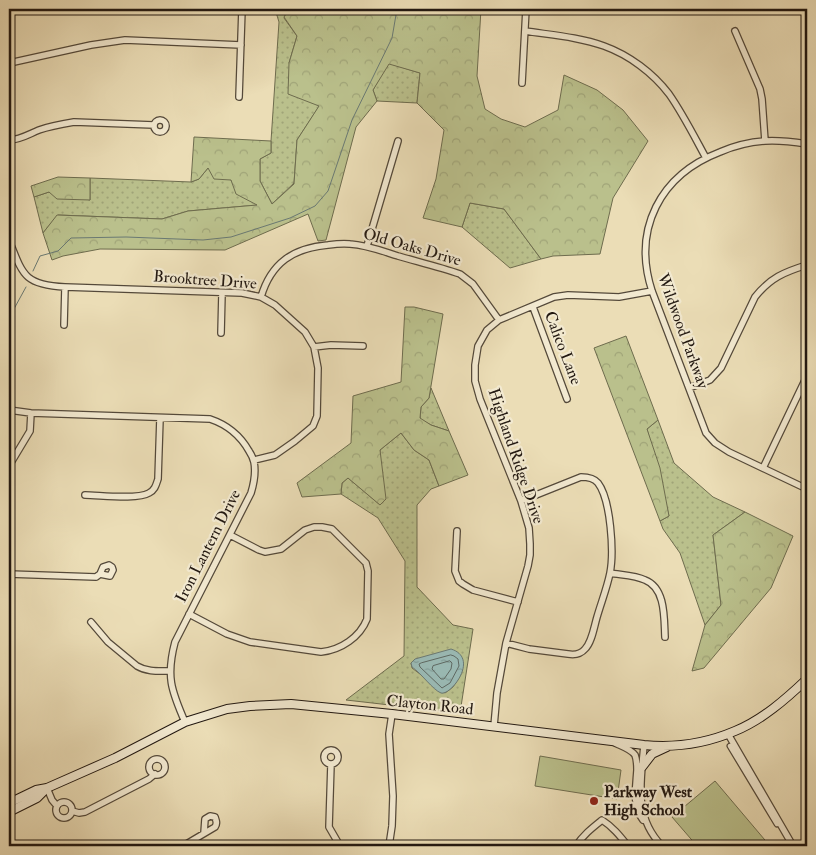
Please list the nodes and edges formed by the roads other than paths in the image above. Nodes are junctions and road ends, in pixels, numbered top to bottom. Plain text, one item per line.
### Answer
1 (242, 9) edge
2 (526, 9) edge
3 (525, 31) junction
4 (735, 31) dead end
5 (241, 46) junction
6 (9, 65) edge
7 (522, 83) dead end
8 (240, 97) dead end
9 (154, 125) dead end
10 (9, 140) edge
11 (398, 141) dead end
12 (765, 141) junction
13 (807, 144) edge
14 (706, 158) junction
15 (9, 240) edge
16 (368, 246) junction
17 (807, 266) edge
18 (65, 287) junction
19 (652, 292) junction
20 (222, 293) junction
21 (261, 297) junction
22 (533, 306) junction
23 (499, 320) junction
24 (64, 325) dead end
25 (221, 333) dead end
26 (363, 346) dead end
27 (314, 347) junction
28 (807, 376) edge
29 (689, 388) junction
30 (568, 399) dead end
31 (9, 410) edge
32 (31, 413) junction
33 (160, 418) junction
34 (254, 460) junction
35 (9, 466) edge
36 (763, 468) junction
37 (807, 489) edge
38 (85, 495) dead end
39 (521, 501) junction
40 (456, 531) dead end
41 (230, 535) junction
42 (610, 573) junction
43 (9, 574) edge
44 (100, 574) dead end
45 (518, 602) junction
46 (188, 614) junction
47 (91, 622) dead end
48 (665, 637) dead end
49 (506, 643) junction
50 (170, 671) junction
51 (807, 681) edge
52 (392, 714) junction
53 (184, 722) junction
54 (494, 726) junction
55 (728, 734) junction
56 (611, 740) junction
57 (644, 744) junction
58 (672, 746) junction
59 (730, 746) dead end
60 (331, 764) dead end
61 (642, 768) junction
62 (155, 774) dead end
63 (47, 788) junction
64 (9, 803) edge
65 (57, 806) junction
66 (72, 811) junction
67 (9, 812) edge
68 (646, 823) junction
69 (204, 833) dead end
70 (659, 844) edge
71 (183, 846) edge
72 (340, 846) edge
73 (389, 846) edge
74 (576, 846) edge
75 (628, 846) edge
76 (650, 846) edge
77 (792, 846) edge

1 - 5 street
2 - 3 street
3 - 7 street
3 - 14 street
4 - 12 street
5 - 6 street
5 - 8 street
9 - 10 street
11 - 16 street
12 - 13 street, Wildwood Parkway
12 - 14 street, Wildwood Parkway
14 - 19 street, Wildwood Parkway
15 - 18 street, Brooktree Drive
16 - 21 street, Old Oaks Drive
16 - 23 street, Old Oaks Drive
17 - 29 street
18 - 20 street, Brooktree Drive
18 - 24 street
19 - 22 street
19 - 29 street, Wildwood Parkway
20 - 21 street, Brooktree Drive
20 - 25 street
21 - 27 street, Brooktree Drive
22 - 23 street
22 - 30 street, Calico Lane
23 - 39 street, Highland Ridge Drive
26 - 27 street
27 - 34 street, Brooktree Drive
28 - 36 street
29 - 36 street, Wildwood Parkway
31 - 32 street
32 - 33 street
32 - 35 street
33 - 34 street
33 - 38 street
34 - 41 street, Iron Lantern Drive
36 - 37 street, Wildwood Parkway
39 - 42 street
39 - 45 street, Highland Ridge Drive
40 - 45 street
41 - 46 street, Iron Lantern Drive
41 - 46 street
42 - 48 street
42 - 49 street
43 - 44 street
45 - 49 street, Highland Ridge Drive
46 - 50 street, Iron Lantern Drive
47 - 50 street
49 - 54 street, Highland Ridge Drive
50 - 53 street, Iron Lantern Drive
51 - 55 main road, Clayton Road
52 - 53 main road, Clayton Road
52 - 54 main road, Clayton Road
52 - 73 street
53 - 63 main road, Clayton Road
54 - 56 main road, Clayton Road
55 - 58 main road, Clayton Road
55 - 77 street
56 - 57 main road, Clayton Road
56 - 68 street
57 - 58 main road, Clayton Road
57 - 61 street
58 - 61 main road
59 - 77 street
60 - 72 street
61 - 68 street
62 - 66 street
63 - 64 main road, Clayton Road
63 - 65 street
63 - 67 main road, Clayton Road
65 - 66 street
65 - 66 street
68 - 70 street
69 - 71 street
70 - 76 street
74 - 75 street

